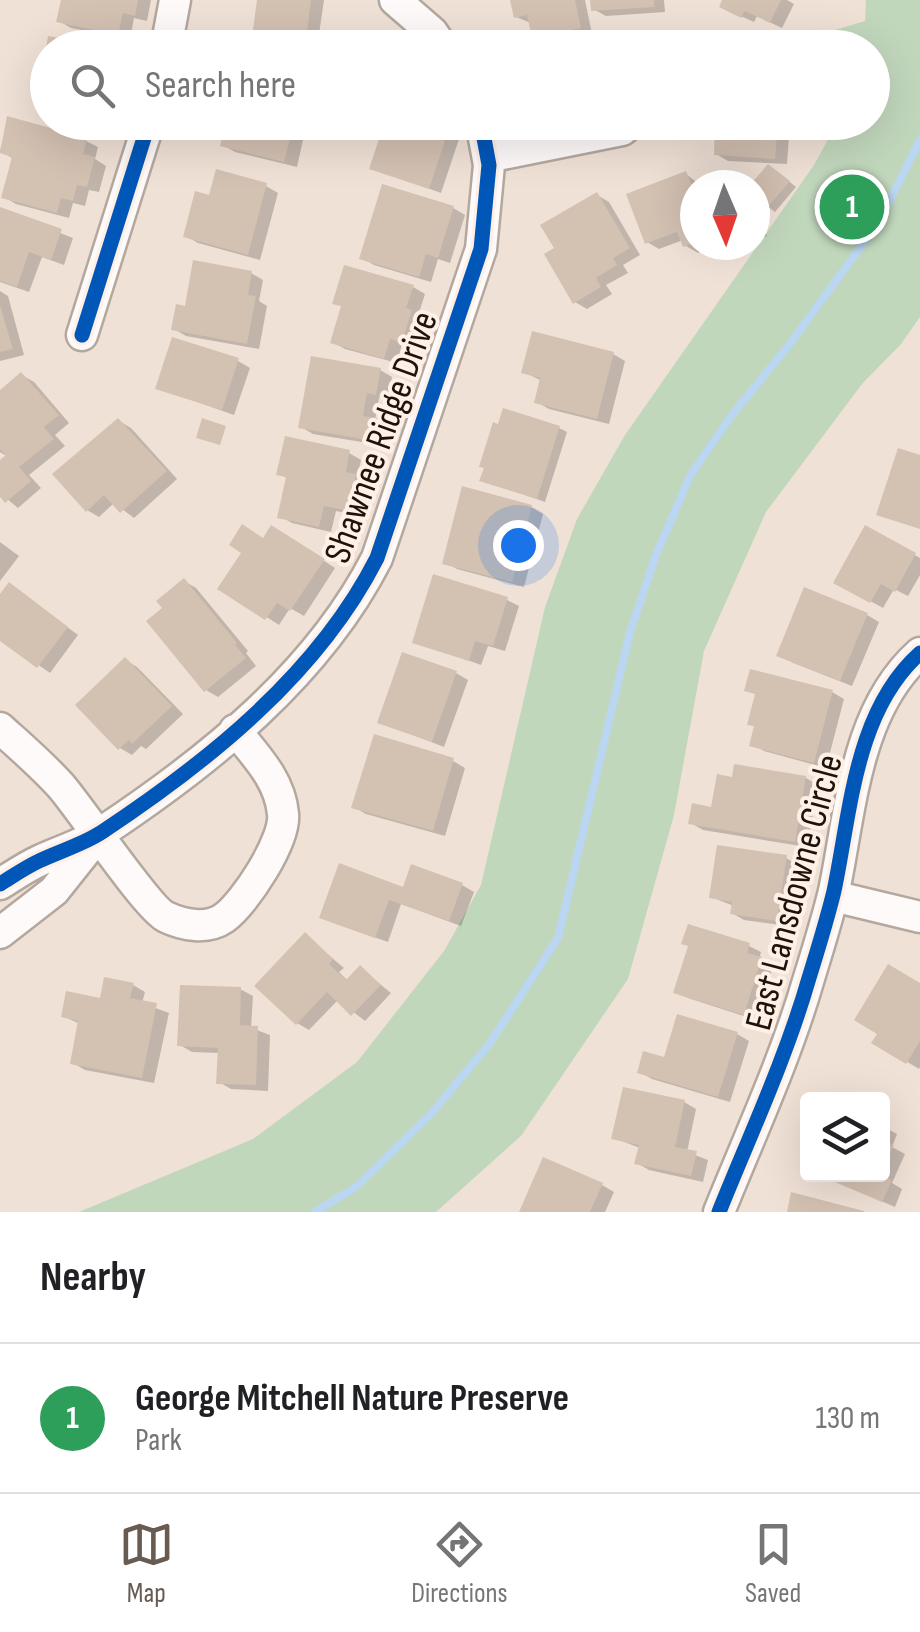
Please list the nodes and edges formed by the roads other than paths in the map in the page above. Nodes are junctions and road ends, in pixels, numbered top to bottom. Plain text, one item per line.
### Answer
1 (175, 0) edge
2 (395, 0) edge
3 (169, 30) edge
4 (430, 30) edge
5 (143, 140) edge
6 (485, 140) edge
7 (82, 335) dead end
8 (920, 653) edge
9 (0, 728) edge
10 (235, 730) junction
11 (99, 835) junction
12 (0, 884) edge
13 (833, 896) junction
14 (920, 918) edge
15 (0, 934) edge
16 (719, 1212) edge

1 - 3 street
2 - 4 street
5 - 7 street
6 - 10 street, Shawnee Ridge Drive
8 - 13 street, East Lansdowne Circle
9 - 11 street
10 - 11 street, Shawnee Ridge Drive
10 - 11 street
11 - 12 street, Shawnee Ridge Drive
11 - 15 street, Shawnee Ridge Drive
13 - 14 street
13 - 16 street, East Lansdowne Circle

